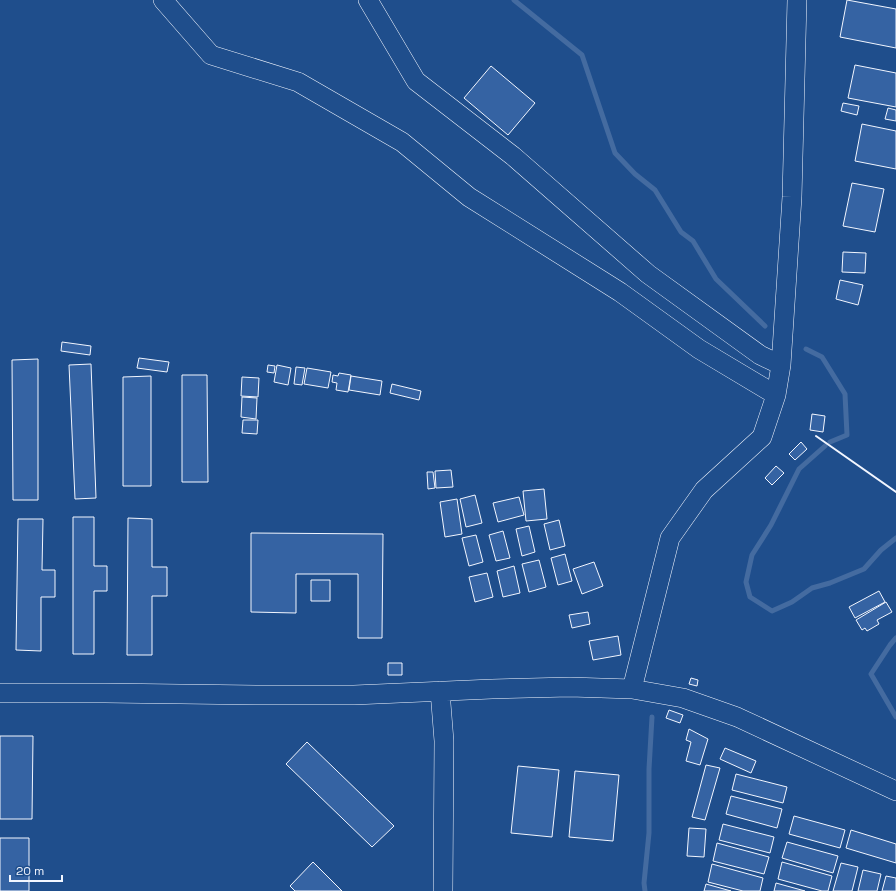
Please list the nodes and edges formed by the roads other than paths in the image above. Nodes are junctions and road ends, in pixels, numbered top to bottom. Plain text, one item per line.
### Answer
1 (163, 0) edge
2 (368, 0) edge
3 (797, 0) edge
4 (780, 366) junction
5 (776, 395) junction
6 (632, 689) junction
7 (440, 691) junction
8 (0, 693) edge
9 (896, 791) edge
10 (443, 891) edge

1 - 5 street
2 - 4 street
3 - 4 street
4 - 5 street
5 - 6 street
6 - 7 street
6 - 9 street
7 - 8 street
7 - 10 street

